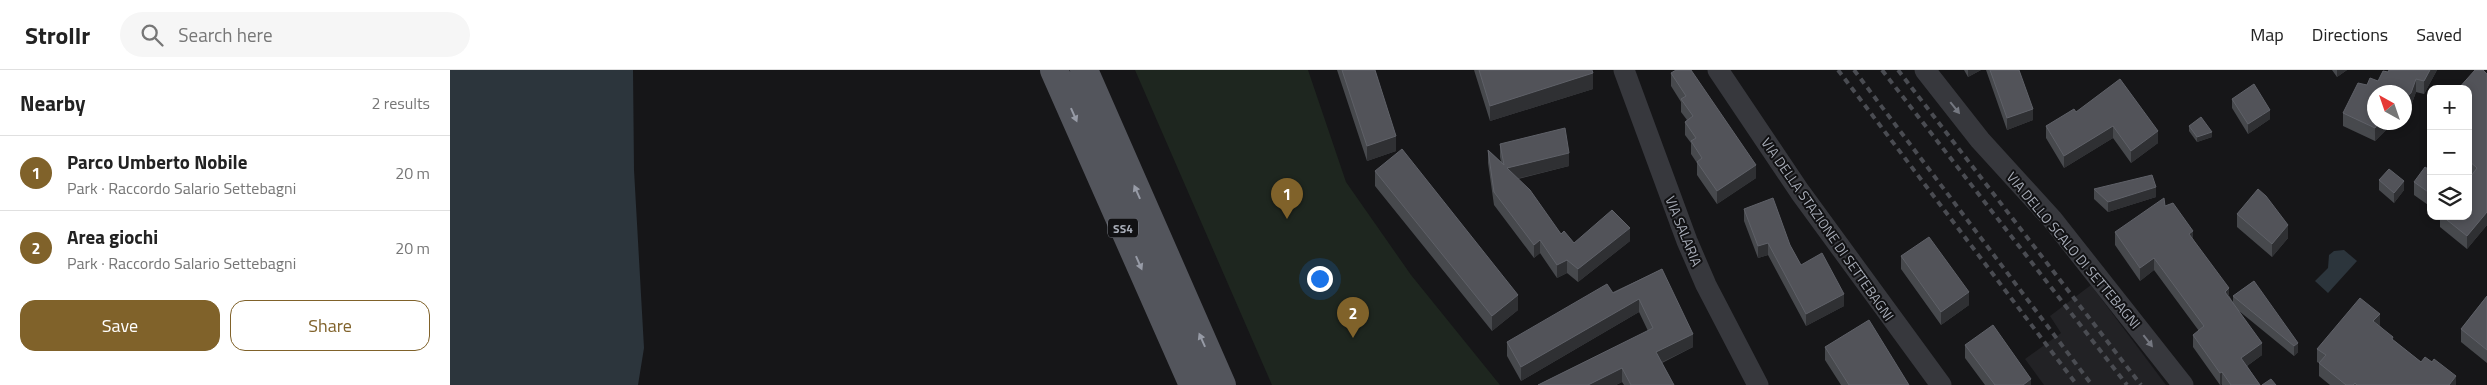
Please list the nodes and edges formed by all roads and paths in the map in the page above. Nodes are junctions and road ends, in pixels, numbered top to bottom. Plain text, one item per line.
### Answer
1 (1054, 70) edge
2 (1084, 70) edge
3 (1624, 70) edge
4 (1718, 70) edge
5 (1925, 70) edge
6 (1193, 385) edge
7 (1222, 385) edge
8 (1758, 385) edge
9 (1941, 385) edge
10 (2183, 385) edge

1 -> 6 main road, SS4
7 -> 2 main road, SS4
3 - 8 street, VIA SALARIA
4 - 9 street, VIA DELLA STAZIONE DI SETTEBAGNI
5 -> 10 street, VIA DELLO SCALO DI SETTEBAGNI

